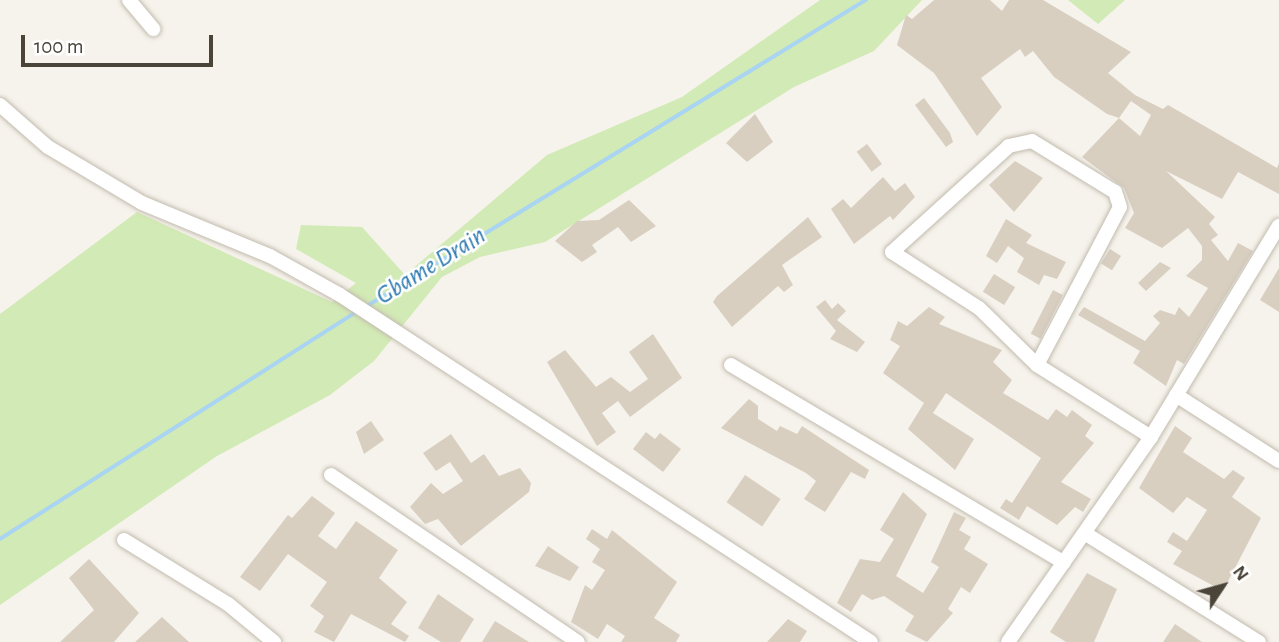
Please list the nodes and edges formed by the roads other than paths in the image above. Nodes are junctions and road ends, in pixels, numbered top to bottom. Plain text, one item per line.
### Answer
1 (129, 0) edge
2 (153, 29) dead end
3 (0, 105) edge
4 (1279, 226) edge
5 (731, 365) dead end
6 (1037, 365) junction
7 (1176, 395) junction
8 (1151, 437) junction
9 (1279, 461) edge
10 (331, 475) dead end
11 (1086, 534) junction
12 (124, 540) dead end
13 (1064, 563) junction
14 (274, 642) edge
15 (578, 642) edge
16 (871, 642) edge
17 (1008, 642) edge
18 (1259, 642) edge

1 - 2 street
3 - 16 street
4 - 7 street
5 - 13 street
6 - 6 street
6 - 8 street
7 - 8 street
7 - 9 street
8 - 11 street
10 - 15 street
11 - 13 street
11 - 18 street
12 - 14 street
13 - 17 street

